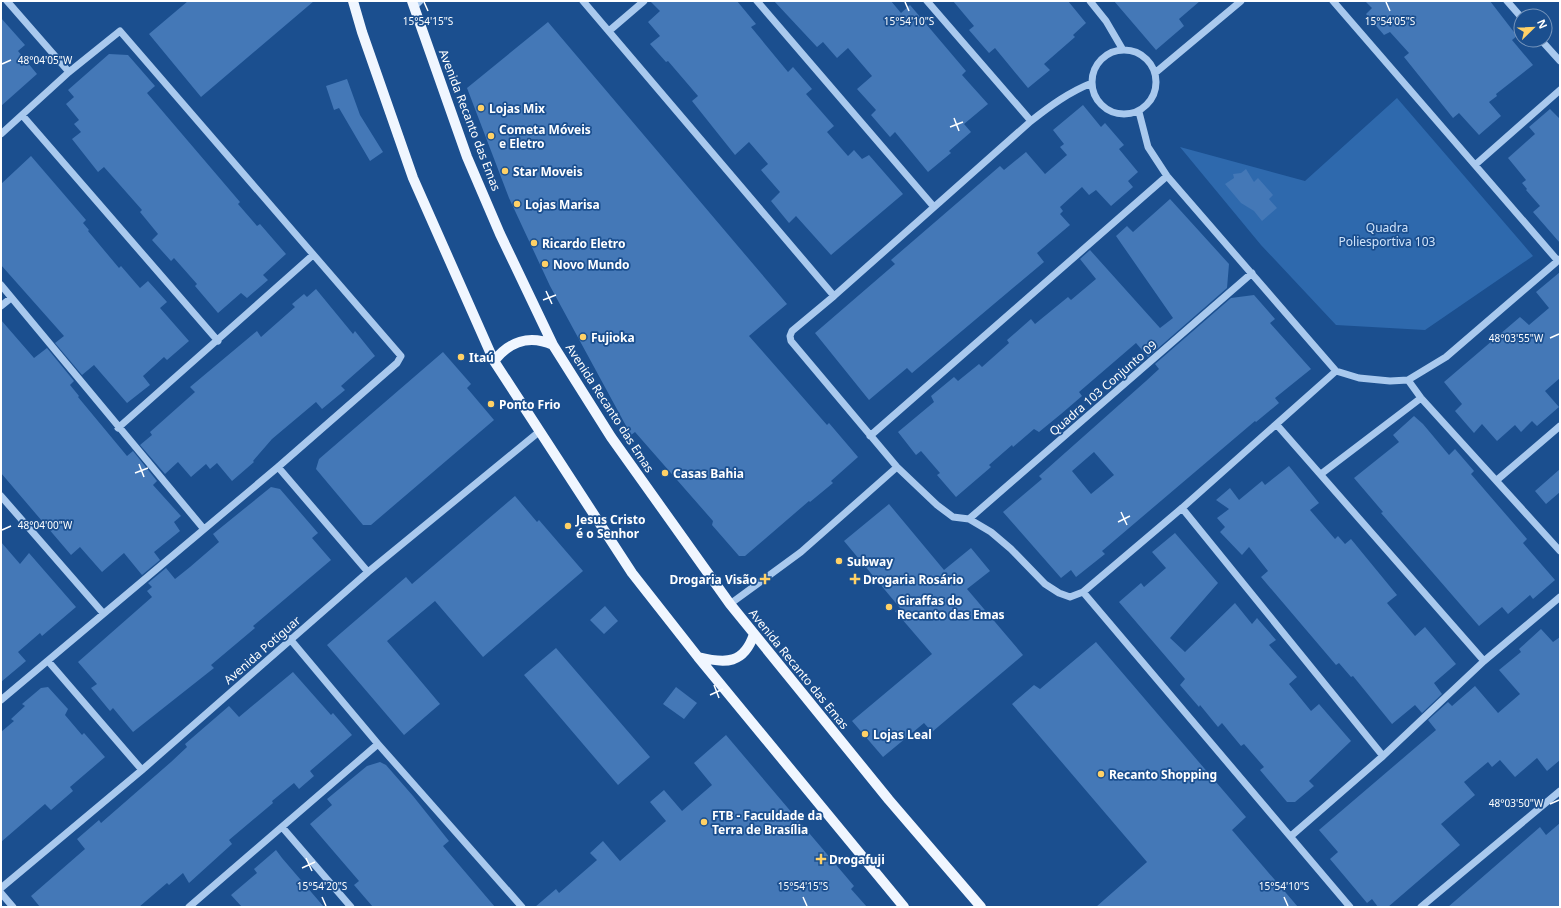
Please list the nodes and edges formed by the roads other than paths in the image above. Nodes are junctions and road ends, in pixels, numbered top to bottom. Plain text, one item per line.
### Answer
1 (7, 1) edge
2 (353, 1) edge
3 (583, 1) edge
4 (644, 1) edge
5 (757, 1) edge
6 (927, 1) edge
7 (1090, 1) edge
8 (1241, 1) edge
9 (1333, 1) edge
10 (1506, 1) edge
11 (415, 3) edge
12 (1513, 8) edge
13 (609, 31) junction
14 (1548, 48) edge
15 (1123, 50) junction
16 (1560, 61) edge
17 (70, 72) junction
18 (1155, 73) junction
19 (1092, 83) junction
20 (1560, 90) edge
21 (1139, 112) junction
22 (22, 115) junction
23 (1031, 121) junction
24 (1, 134) edge
25 (1475, 165) junction
26 (1167, 176) junction
27 (934, 207) junction
28 (313, 255) junction
29 (1559, 260) edge
30 (1252, 273) junction
31 (1, 285) edge
32 (834, 296) junction
33 (11, 298) junction
34 (1, 306) edge
35 (218, 340) junction
36 (553, 345) junction
37 (494, 361) junction
38 (1336, 371) junction
39 (1408, 380) junction
40 (1421, 398) junction
41 (1277, 425) junction
42 (1560, 426) edge
43 (118, 428) junction
44 (540, 431) junction
45 (870, 436) junction
46 (278, 467) junction
47 (897, 467) junction
48 (1321, 474) junction
49 (1497, 480) junction
50 (1, 496) edge
51 (1182, 508) junction
52 (969, 519) junction
53 (203, 528) junction
54 (1560, 551) edge
55 (368, 572) junction
56 (1083, 592) junction
57 (1560, 597) edge
58 (730, 604) junction
59 (103, 613) junction
60 (754, 634) junction
61 (290, 640) junction
62 (698, 657) junction
63 (48, 661) junction
64 (1484, 661) junction
65 (1, 700) edge
66 (378, 744) junction
67 (1383, 756) junction
68 (142, 770) junction
69 (1560, 791) edge
70 (282, 827) junction
71 (1291, 836) junction
72 (1, 888) edge
73 (1, 893) edge
74 (13, 907) edge
75 (189, 907) edge
76 (351, 907) edge
77 (522, 907) edge
78 (904, 907) edge
79 (981, 907) edge
80 (1350, 907) edge
81 (1421, 907) edge

1 - 17 street
2 - 37 main road
3 - 13 street
4 - 13 street
5 - 27 street
6 - 23 street
7 - 15 street
8 - 18 street
9 - 25 street
10 - 12 street
11 - 36 main road, Avenida Recanto das Emas
13 - 32 street
14 - 16 street
15 - 18 street
15 - 19 street
17 - 22 street
17 - 28 street
18 - 21 street
19 - 21 street
19 - 23 street
20 - 25 street
21 - 26 street
22 - 24 street
22 - 35 street
23 - 27 street
25 - 29 street
26 - 30 street
26 - 45 street
27 - 32 street
28 - 35 street
28 - 46 street
29 - 39 street
30 - 38 street
30 - 52 street, Quadra 103 Conjunto 09
31 - 33 street
32 - 45 street
33 - 34 street
33 - 43 street
35 - 43 street
36 - 37 main road
36 - 58 main road, Avenida Recanto das Emas
37 - 44 main road
38 - 39 street
38 - 41 street
39 - 40 street
40 - 48 street
40 - 49 street
41 - 48 street
41 - 51 street
42 - 49 street
43 - 53 street
44 - 55 street, Avenida Potiguar
44 - 62 main road
45 - 47 street
46 - 53 street
46 - 55 street
47 - 52 street
47 - 58 street
48 - 64 street
49 - 54 street
50 - 59 street
51 - 56 street
51 - 67 street
52 - 56 street
53 - 59 street
55 - 61 street, Avenida Potiguar
56 - 71 street
57 - 64 street
58 - 60 main road, Avenida Recanto das Emas
59 - 63 street
60 - 62 main road
60 - 79 main road, Avenida Recanto das Emas
61 - 66 street
61 - 68 street, Avenida Potiguar
62 - 78 main road
63 - 65 street
63 - 68 street
64 - 67 street
66 - 70 street
66 - 77 street
67 - 71 street
68 - 72 street, Avenida Potiguar
69 - 81 street
70 - 75 street
70 - 76 street
71 - 80 street
73 - 74 street

